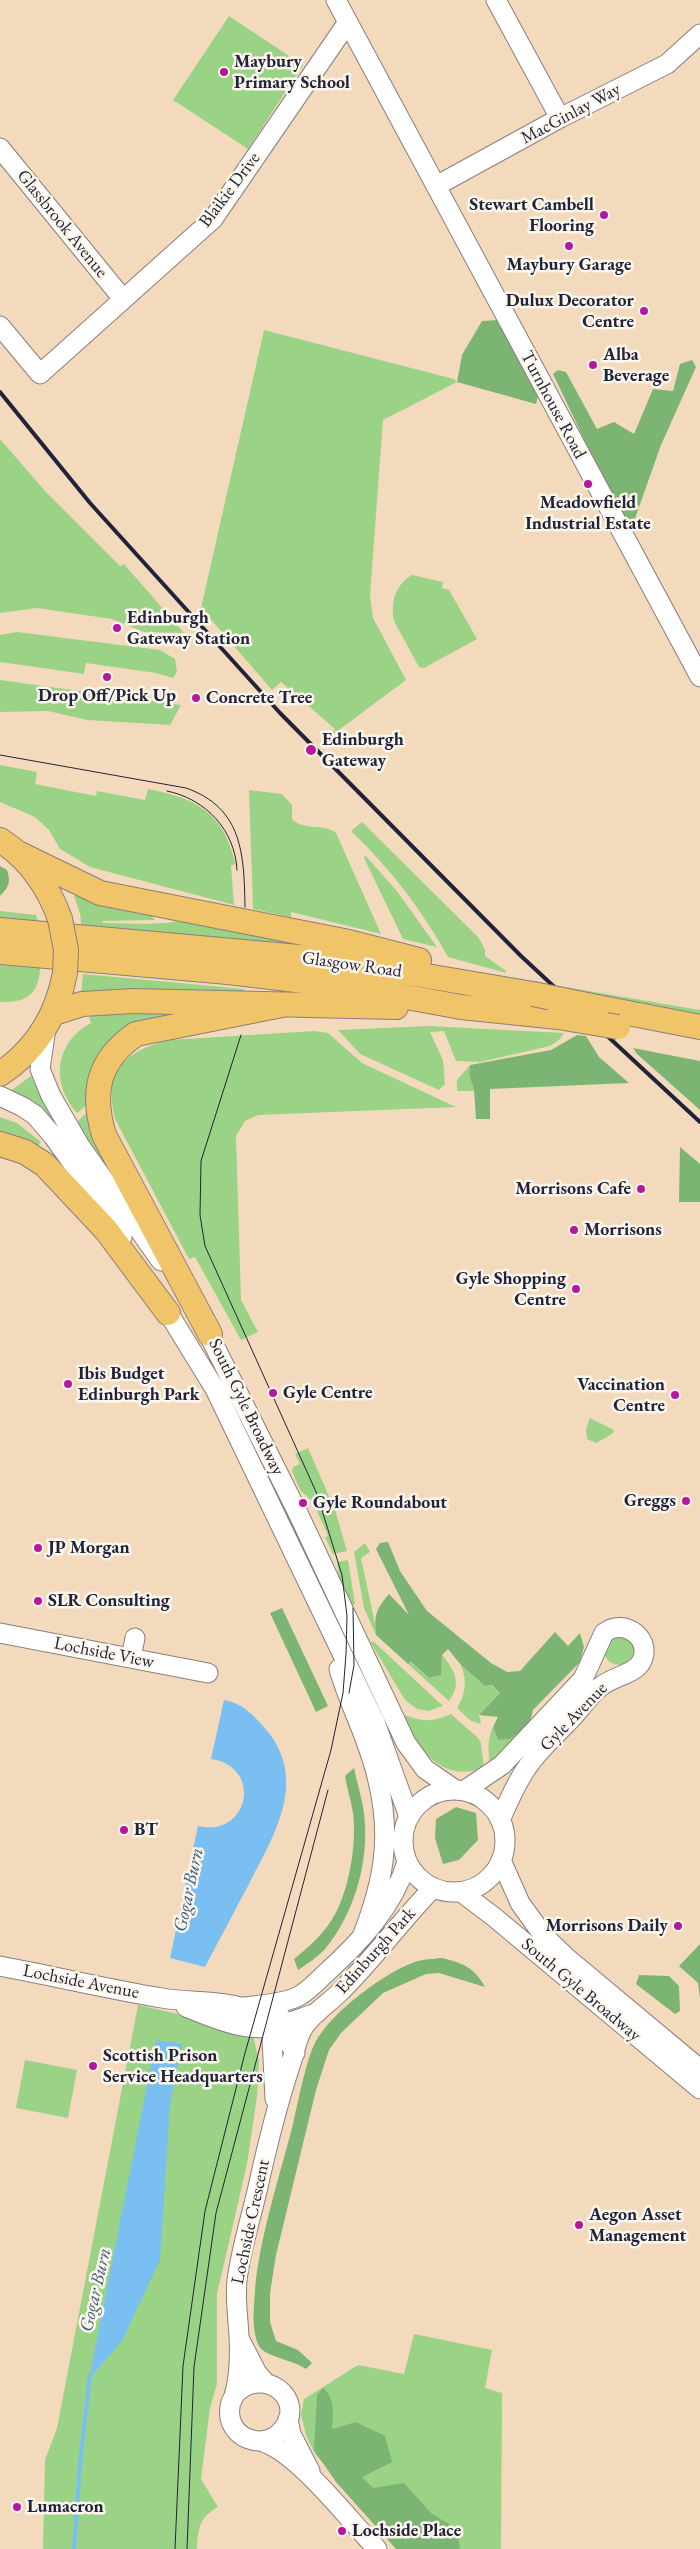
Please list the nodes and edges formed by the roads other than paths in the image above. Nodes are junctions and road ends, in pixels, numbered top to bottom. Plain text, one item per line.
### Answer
1 (336, 0) edge
2 (496, 0) edge
3 (348, 22) junction
4 (700, 34) edge
5 (560, 118) junction
6 (0, 148) edge
7 (436, 186) junction
8 (123, 300) junction
9 (0, 326) edge
10 (700, 677) edge
11 (0, 840) edge
12 (20, 854) junction
13 (0, 930) edge
14 (0, 952) edge
15 (524, 992) junction
16 (282, 1005) junction
17 (461, 1007) junction
18 (50, 1020) junction
19 (700, 1027) edge
20 (700, 1043) edge
21 (0, 1074) edge
22 (0, 1096) edge
23 (0, 1144) edge
24 (168, 1313) junction
25 (210, 1334) junction
26 (326, 1620) junction
27 (0, 1632) edge
28 (135, 1638) dead end
29 (130, 1658) junction
30 (208, 1674) dead end
31 (460, 1789) junction
32 (409, 1817) junction
33 (500, 1820) junction
34 (501, 1860) junction
35 (407, 1862) junction
36 (433, 1888) junction
37 (461, 1892) junction
38 (362, 1937) junction
39 (0, 1966) edge
40 (296, 1997) junction
41 (162, 1998) junction
42 (242, 2008) junction
43 (317, 2014) junction
44 (246, 2026) junction
45 (276, 2026) junction
46 (294, 2053) junction
47 (271, 2054) junction
48 (700, 2069) edge
49 (700, 2089) edge
50 (276, 2108) junction
51 (239, 2336) junction
52 (265, 2382) junction
53 (234, 2395) junction
54 (288, 2420) junction
55 (263, 2442) junction
56 (318, 2485) junction
57 (377, 2549) edge

1 - 3 street, Turnhouse Road
2 - 5 street
3 - 7 street, Turnhouse Road
3 - 8 street, Blaikie Drive
4 - 5 street, MacGinlay Way
5 - 7 street, MacGinlay Way
6 - 8 street, Glassbrook Avenue
7 - 10 street, Turnhouse Road
8 - 9 street, Blaikie Drive
11 - 12 main road
12 - 15 main road
12 - 18 main road, bridge
13 - 15 main road, Glasgow Road
14 - 17 main road, Glasgow Road
15 - 19 main road, Glasgow Road, bridge
16 - 17 main road
16 - 18 main road
16 - 25 main road
17 - 20 main road, Glasgow Road, bridge
18 - 21 main road
18 - 25 street, South Gyle Broadway
22 - 24 street, South Gyle Broadway
23 - 24 main road
24 - 26 street, South Gyle Broadway
25 - 31 street, South Gyle Broadway
26 - 32 street, South Gyle Broadway
26 - 38 street
27 - 29 street, Lochside View
28 - 29 street
29 - 30 street, Lochside View
31 - 32 street
31 - 33 street, South Gyle Broadway
31 - 33 street, Gyle Avenue
32 - 35 street
33 - 34 street
34 - 37 street
34 - 48 street, South Gyle Broadway
35 - 36 street
35 - 38 street, Edinburgh Park
36 - 37 street
36 - 43 street, Edinburgh Park
37 - 49 street, South Gyle Broadway
38 - 40 street, Edinburgh Park
39 - 41 street, Lochside Avenue
40 - 42 street, Edinburgh Park
40 - 45 street, Lochside Crescent
41 - 42 street, Lochside Avenue
41 - 44 street, Lochside Avenue
42 - 45 street, Lochside Avenue
43 - 45 street, Lochside Avenue
43 - 46 street, Lochside Crescent
44 - 45 street, Lochside Avenue
44 - 47 street
45 - 46 street, Lochside Avenue
45 - 47 street, Lochside Crescent
46 - 50 street, Lochside Crescent
47 - 50 street, Lochside Crescent
50 - 51 street, Lochside Crescent
51 - 52 street, Lochside Crescent
51 - 53 street, Lochside Crescent
52 - 53 street
52 - 54 street, Lochside Crescent
53 - 55 street, Lochside Crescent
54 - 55 street
54 - 56 street, Lochside Crescent
55 - 56 street, Lochside Crescent
56 - 57 street, Lochside Crescent

